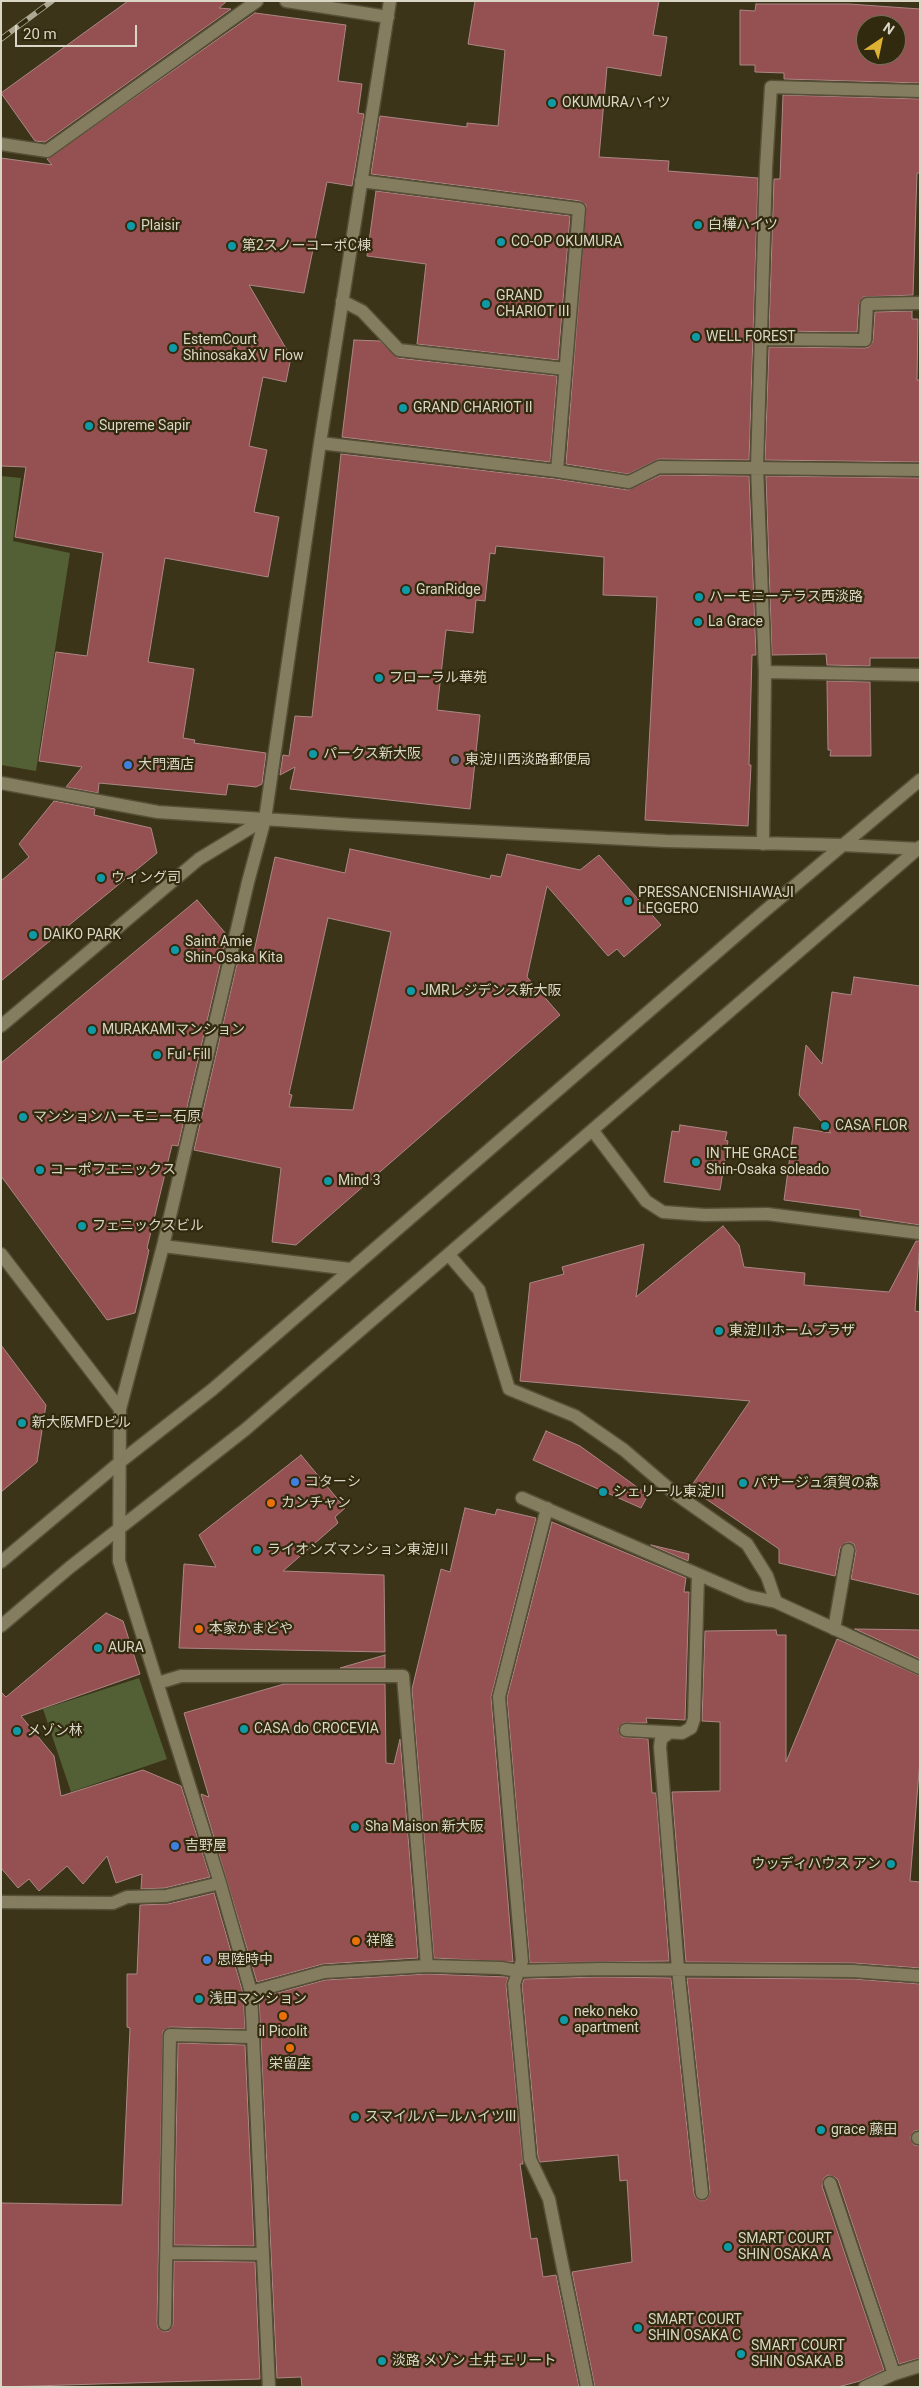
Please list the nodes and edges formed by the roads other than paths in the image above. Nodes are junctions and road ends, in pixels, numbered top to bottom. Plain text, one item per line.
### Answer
1 (257, 1) edge
2 (286, 1) edge
3 (390, 1) edge
4 (388, 17) junction
5 (920, 91) edge
6 (1, 144) edge
7 (361, 182) junction
8 (342, 301) junction
9 (920, 303) edge
10 (760, 339) junction
11 (565, 369) junction
12 (320, 443) junction
13 (756, 467) junction
14 (920, 470) edge
15 (557, 471) junction
16 (765, 672) junction
17 (920, 675) edge
18 (920, 780) edge
19 (1, 783) edge
20 (264, 819) junction
21 (763, 844) junction
22 (843, 845) junction
23 (919, 848) edge
24 (1, 1026) edge
25 (593, 1131) junction
26 (920, 1233) edge
27 (163, 1246) junction
28 (1, 1254) edge
29 (449, 1256) junction
30 (350, 1269) junction
31 (120, 1409) junction
32 (120, 1462) junction
33 (522, 1498) dead end
34 (547, 1508) junction
35 (119, 1529) junction
36 (848, 1550) dead end
37 (1, 1562) edge
38 (698, 1575) junction
39 (776, 1602) junction
40 (1, 1626) edge
41 (834, 1629) junction
42 (920, 1668) edge
43 (158, 1683) junction
44 (626, 1730) dead end
45 (669, 1733) junction
46 (220, 1883) junction
47 (1, 1902) edge
48 (427, 1966) junction
49 (678, 1969) junction
50 (518, 1971) junction
51 (920, 1976) edge
52 (251, 1992) junction
53 (252, 2037) junction
54 (830, 2183) dead end
55 (702, 2193) dead end
56 (167, 2253) junction
57 (264, 2254) junction
58 (165, 2324) dead end
59 (920, 2366) edge
60 (894, 2374) junction
61 (269, 2387) edge
62 (587, 2387) edge
63 (865, 2387) edge

1 - 6 street
2 - 4 street
3 - 4 street
4 - 7 street
5 - 10 street
7 - 8 street
7 - 11 street
8 - 11 street
8 - 12 street
9 - 10 street
10 - 13 street
11 - 15 street
12 - 15 street
12 - 20 street
13 - 14 street
13 - 15 street
13 - 16 street
16 - 17 street
16 - 21 street
18 - 22 street
19 - 20 street
20 - 21 street
20 - 24 street
20 - 27 street
21 - 22 street
22 - 23 street
22 - 30 street
23 - 25 street
25 - 26 street
25 - 29 street
27 - 30 street
27 - 31 street
28 - 31 street
29 - 35 street
29 - 39 street
30 - 32 street
31 - 32 street
32 - 35 street
32 - 37 street
33 - 34 street
34 - 38 street
34 - 50 street
35 - 40 street
35 - 43 street
36 - 41 street
38 - 39 street
38 - 45 street
39 - 41 street
41 - 42 street
43 - 46 street
43 - 48 street
44 - 45 street
45 - 49 street
46 - 47 street
46 - 52 street
48 - 50 street
48 - 52 street
49 - 50 street
49 - 51 street
49 - 55 street
50 - 62 street
52 - 53 street
53 - 56 street
53 - 57 street
54 - 60 street
56 - 57 street
56 - 58 street
57 - 61 street
59 - 60 street
60 - 63 street

